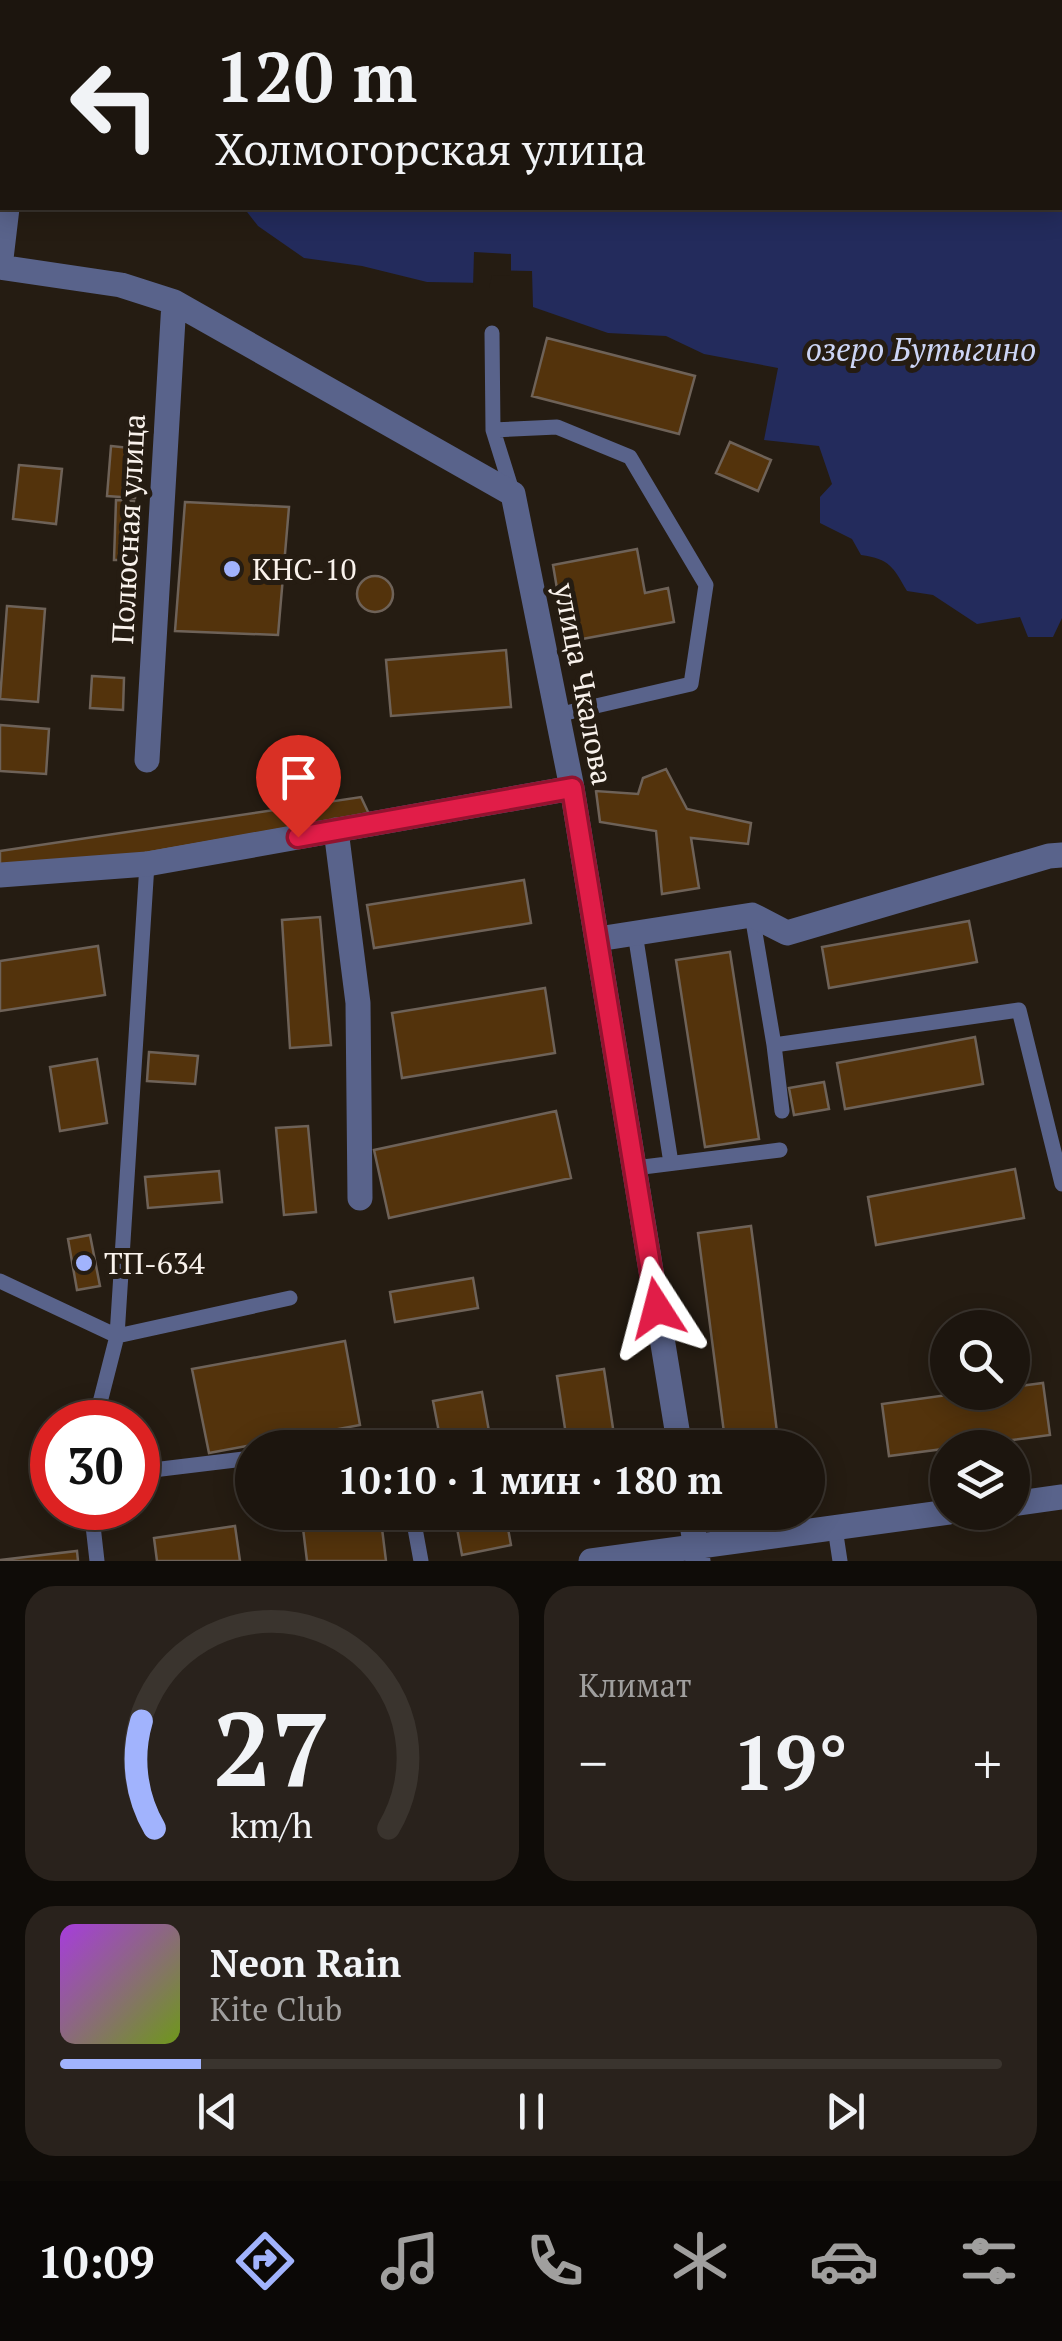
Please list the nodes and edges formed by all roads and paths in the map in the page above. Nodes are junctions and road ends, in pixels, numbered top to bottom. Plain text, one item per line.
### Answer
1 (7, 210) edge
2 (0, 267) edge
3 (174, 302) junction
4 (492, 333) dead end
5 (493, 430) junction
6 (513, 494) junction
7 (557, 715) junction
8 (147, 760) dead end
9 (572, 788) junction
10 (336, 830) junction
11 (1062, 855) edge
12 (146, 864) junction
13 (0, 875) edge
14 (752, 915) junction
15 (635, 933) junction
16 (598, 939) junction
17 (652, 1044) junction
18 (774, 1044) junction
19 (615, 1049) junction
20 (782, 1112) dead end
21 (780, 1150) dead end
22 (670, 1164) junction
23 (635, 1168) junction
24 (1062, 1184) edge
25 (360, 1198) dead end
26 (0, 1281) edge
27 (290, 1298) dead end
28 (117, 1336) junction
29 (101, 1400) edge
30 (677, 1430) edge
31 (235, 1460) edge
32 (160, 1469) edge
33 (1062, 1498) edge
34 (1030, 1502) edge
35 (930, 1515) edge
36 (835, 1528) junction
37 (93, 1530) edge
38 (415, 1530) edge
39 (696, 1554) edge
40 (97, 1561) edge
41 (421, 1561) edge
42 (591, 1561) edge
43 (840, 1561) edge

1 - 2 street
2 - 3 street
3 - 6 street
3 - 8 street, Полюсная улица
4 - 5 lane
5 - 6 lane
5 - 7 lane
6 - 7 street, улица Чкалова
7 - 9 street, улица Чкалова
9 - 10 street
9 - 16 street, улица Чкалова
10 - 12 street
10 - 25 street
11 - 14 street
12 - 13 street
12 - 28 lane
14 - 15 street
14 - 18 lane
15 - 16 street
15 - 17 lane
16 - 19 street, улица Чкалова
17 - 19 lane
17 - 22 lane
18 - 20 lane
18 - 24 lane
19 - 23 street, улица Чкалова
21 - 22 lane
22 - 23 lane
23 - 30 street, улица Чкалова
26 - 28 lane
27 - 28 lane
28 - 29 lane
31 - 32 lane
33 - 34 street
35 - 36 street
36 - 39 street
36 - 43 lane
37 - 40 lane
38 - 41 lane
39 - 42 street

